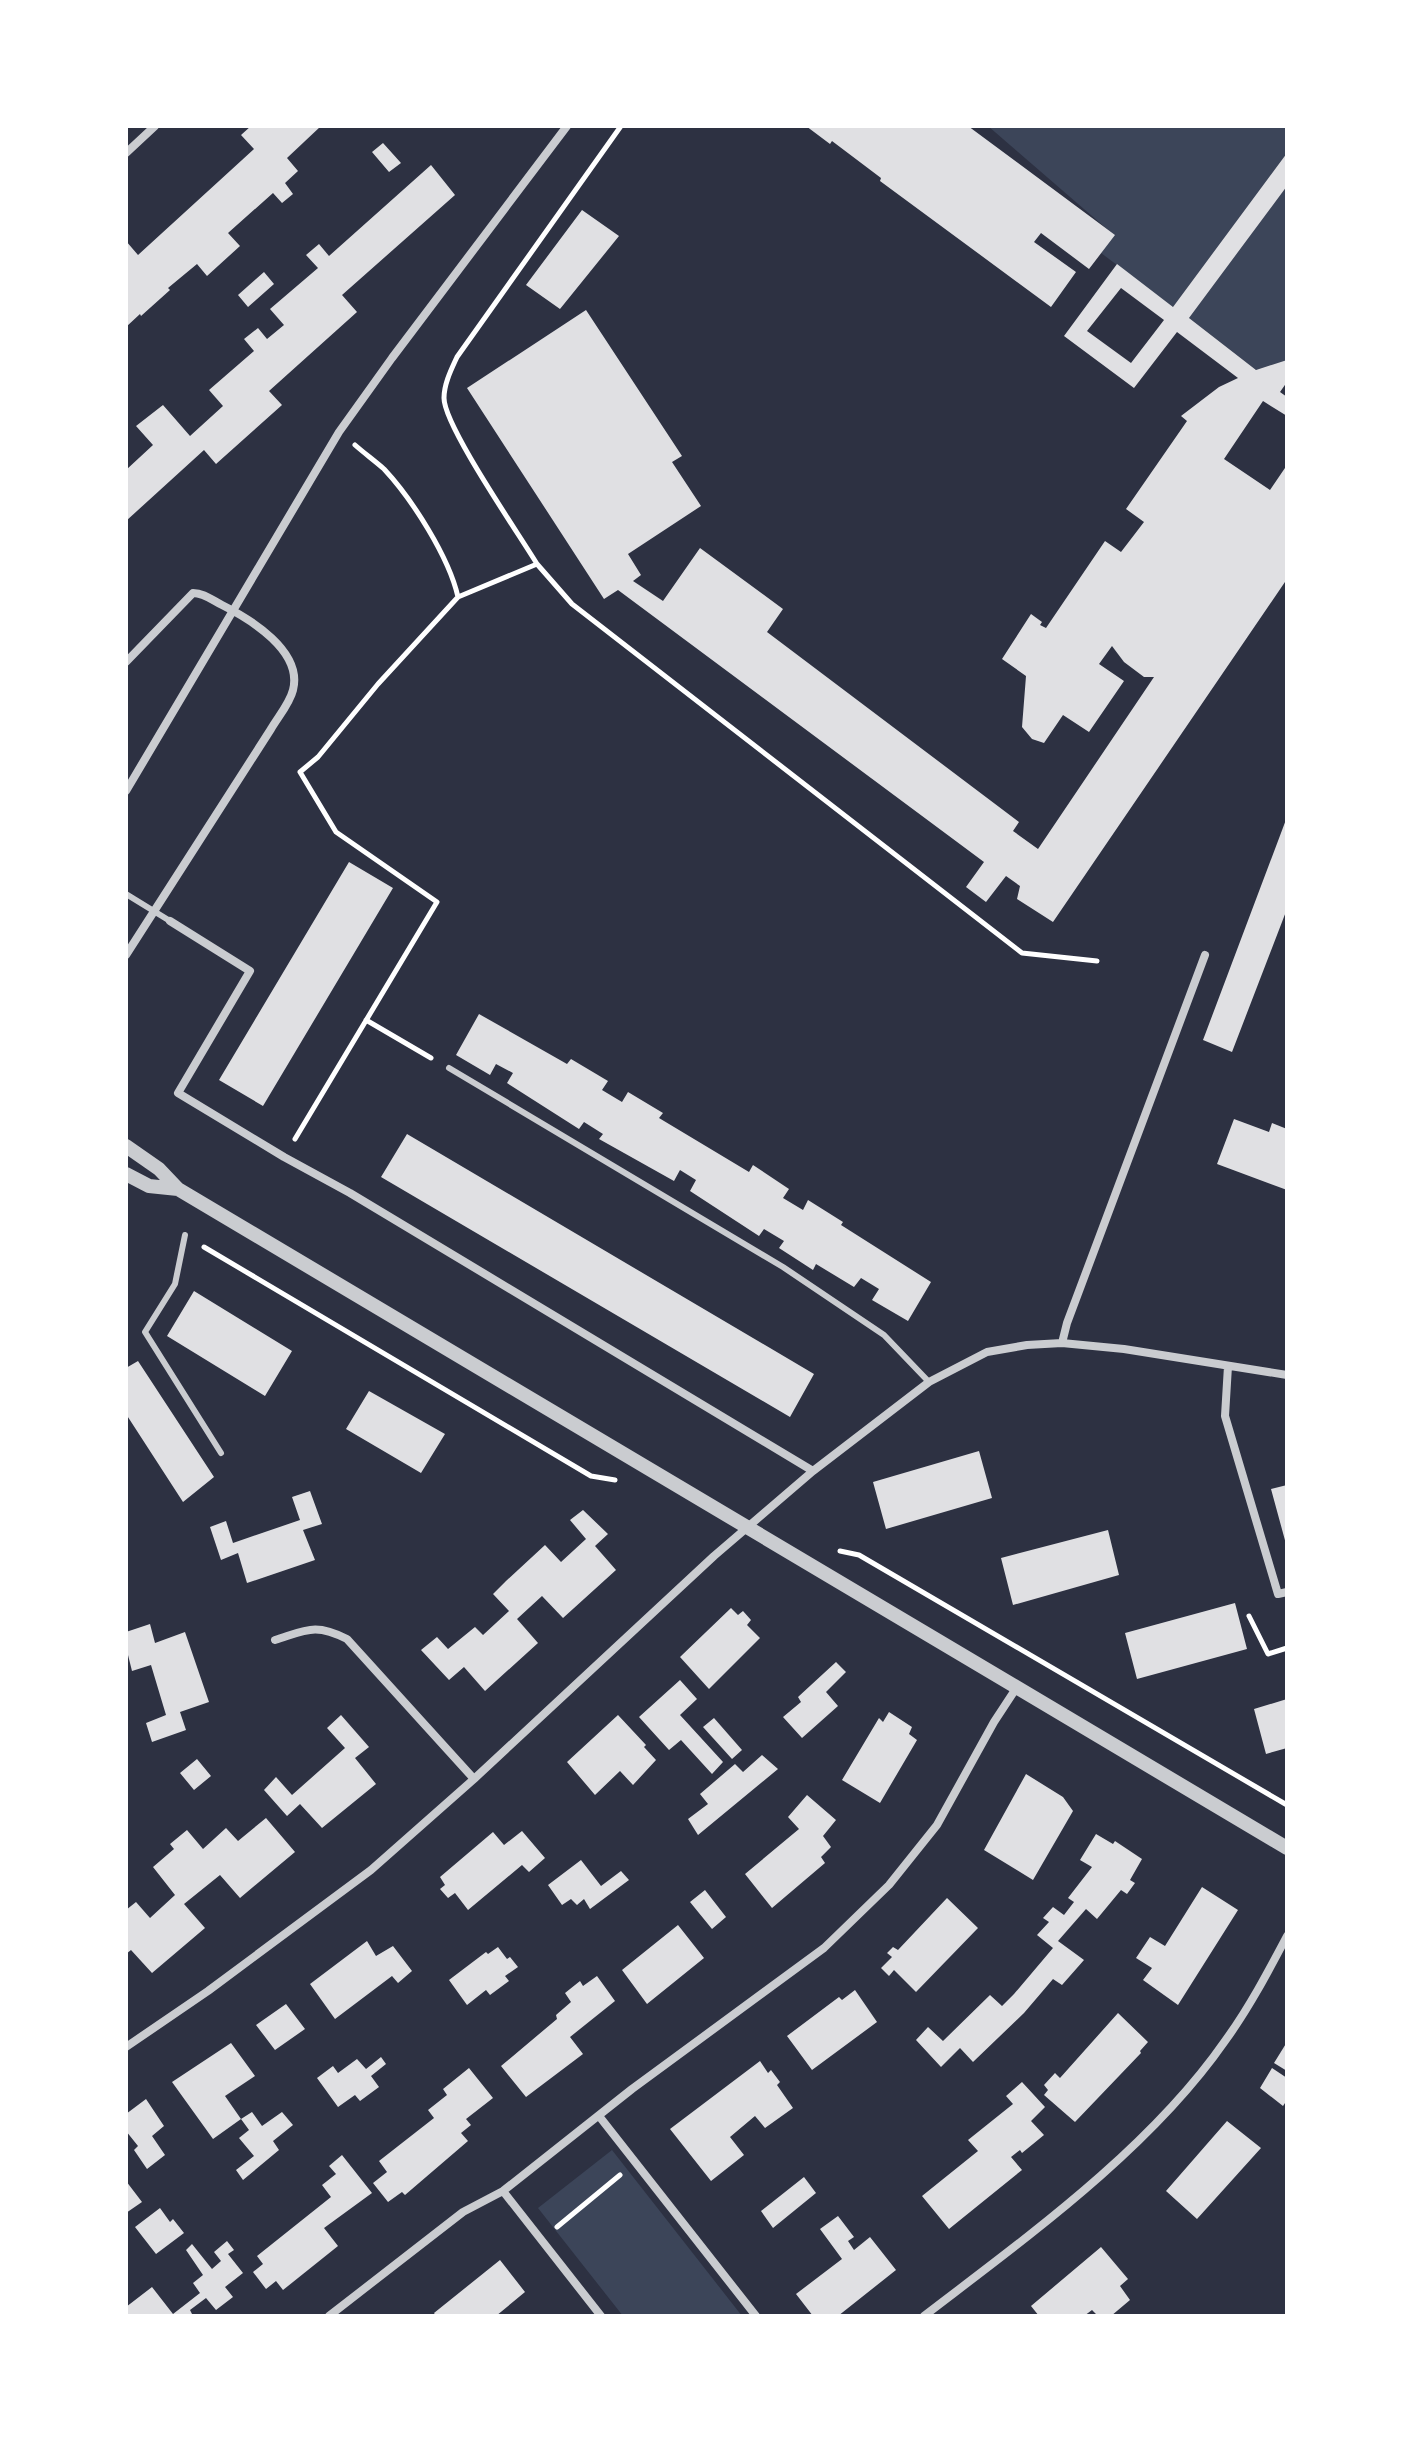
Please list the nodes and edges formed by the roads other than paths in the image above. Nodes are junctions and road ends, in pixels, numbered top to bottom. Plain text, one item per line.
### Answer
1 (155, 126) edge
2 (567, 126) edge
3 (126, 153) edge
4 (233, 611) junction
5 (126, 662) edge
6 (126, 791) edge
7 (126, 894) edge
8 (154, 911) junction
9 (170, 921) joint
10 (126, 955) edge
11 (1205, 955) dead end
12 (449, 1068) road end
13 (126, 1146) edge
14 (126, 1174) edge
15 (178, 1189) junction
16 (185, 1235) dead end
17 (1062, 1343) junction
18 (1228, 1366) junction
19 (1287, 1375) edge
20 (929, 1382) junction
21 (221, 1453) dead end
22 (813, 1471) junction
23 (747, 1527) junction
24 (1287, 1592) edge
25 (275, 1640) dead end
26 (1017, 1687) junction
27 (474, 1779) junction
28 (1287, 1848) edge
29 (1287, 1936) edge
30 (126, 2047) edge
31 (599, 2116) junction
32 (503, 2191) junction
33 (329, 2316) edge
34 (601, 2316) edge
35 (756, 2316) edge
36 (924, 2316) edge

1 - 3 street
2 - 4 street
4 - 5 street
4 - 6 street
4 - 8 street
7 - 8 lane
8 - 9 lane
8 - 10 street
9 - 22 street
11 - 17 street
12 - 20 lane
13 - 15 street
14 - 15 street
15 - 23 street
16 - 21 lane
17 - 18 street
17 - 20 street
18 - 19 street
18 - 24 street
20 - 22 street
22 - 23 street
23 - 26 street
23 - 27 street
25 - 27 street
26 - 28 street
26 - 31 street
27 - 30 street
29 - 36 street
31 - 32 street
31 - 35 street
32 - 33 street
32 - 34 street

